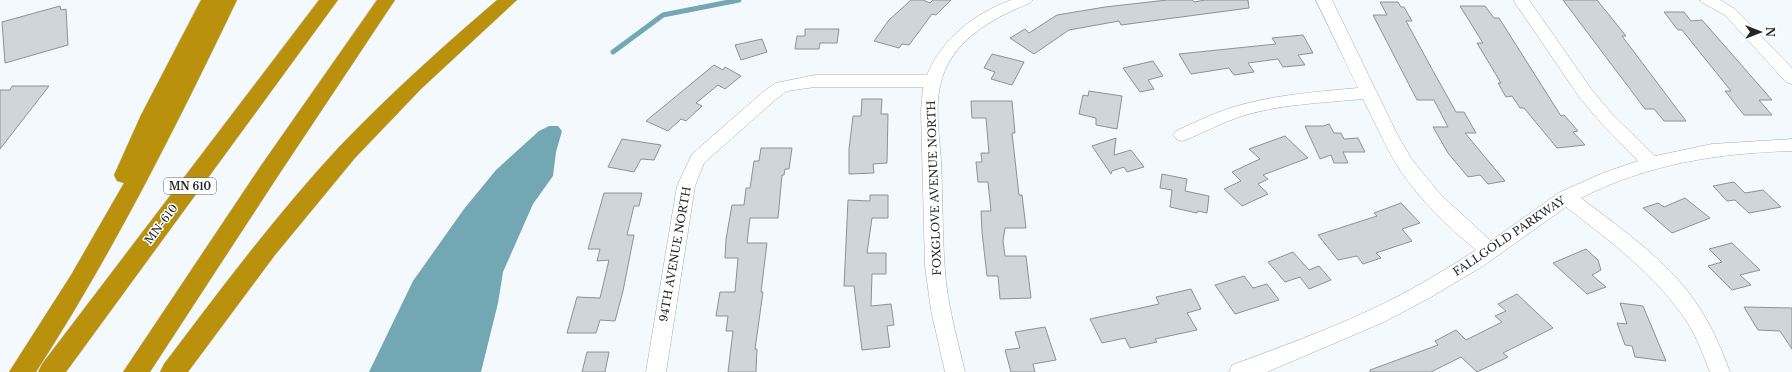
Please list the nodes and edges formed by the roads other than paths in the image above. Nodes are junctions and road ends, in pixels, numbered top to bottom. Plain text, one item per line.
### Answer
1 (210, 0) edge
2 (228, 0) edge
3 (329, 0) edge
4 (386, 0) edge
5 (508, 0) edge
6 (1025, 0) edge
7 (1324, 0) edge
8 (1521, 0) edge
9 (1708, 0) edge
10 (1792, 78) edge
11 (933, 81) junction
12 (1369, 93) junction
13 (1182, 135) dead end
14 (1792, 145) edge
15 (1651, 163) junction
16 (1566, 197) junction
17 (1490, 251) junction
18 (96, 253) junction
19 (22, 372) edge
20 (51, 372) edge
21 (136, 372) edge
22 (173, 372) edge
23 (656, 372) edge
24 (955, 372) edge
25 (1239, 372) edge
26 (1720, 372) edge

1 - 18 highway
2 - 18 highway
3 - 20 highway, MN-610 / MN 610
4 - 21 highway
5 - 22 highway
6 - 11 street, FOXGLOVE AVENUE NORTH
7 - 12 street
8 - 15 street
9 - 10 street
11 - 23 street, 94TH AVENUE NORTH
11 - 24 street, FOXGLOVE AVENUE NORTH
12 - 13 street
12 - 17 street
14 - 15 street, FALLGOLD PARKWAY
15 - 16 street, FALLGOLD PARKWAY
16 - 17 street, FALLGOLD PARKWAY
16 - 26 street
17 - 25 street, FALLGOLD PARKWAY
18 - 19 highway

